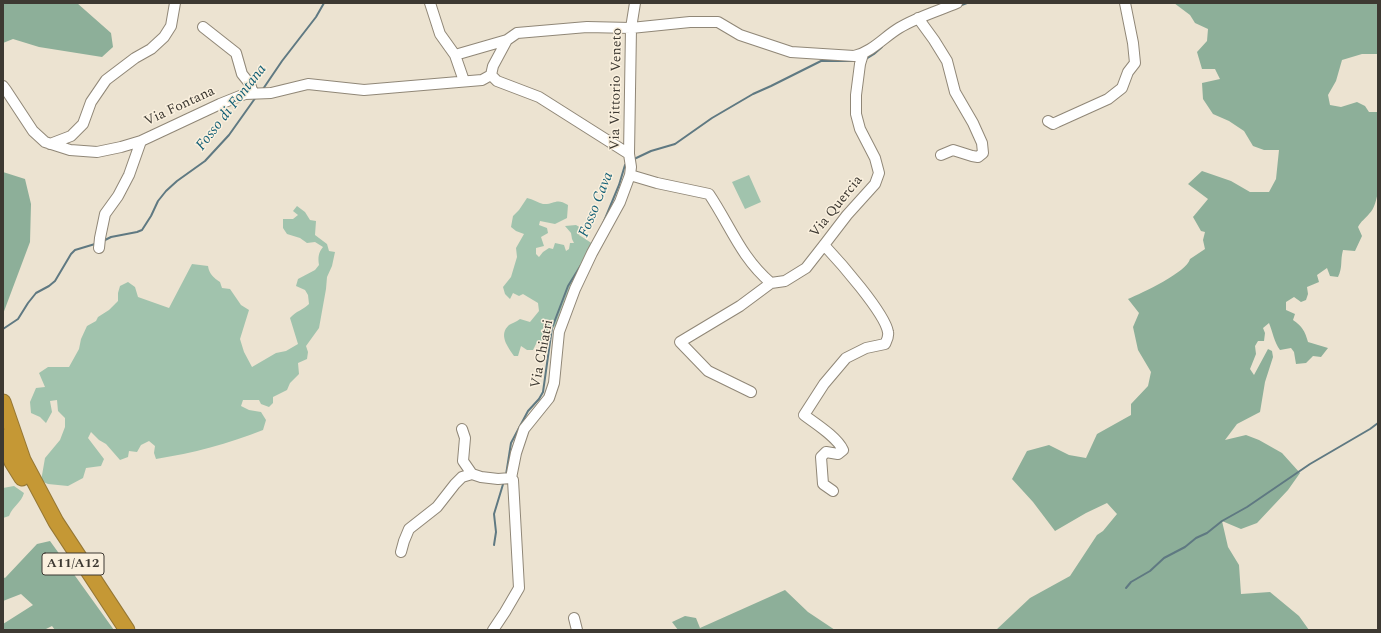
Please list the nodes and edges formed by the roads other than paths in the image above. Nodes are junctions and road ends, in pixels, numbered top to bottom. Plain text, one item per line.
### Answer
1 (175, 3) edge
2 (430, 3) edge
3 (635, 3) edge
4 (957, 3) edge
5 (1125, 3) edge
6 (919, 21) junction
7 (203, 27) dead end
8 (631, 28) junction
9 (507, 40) junction
10 (455, 55) junction
11 (862, 58) junction
12 (491, 75) junction
13 (464, 81) junction
14 (3, 86) edge
15 (257, 93) junction
16 (1048, 121) dead end
17 (140, 141) junction
18 (50, 144) junction
19 (941, 155) dead end
20 (630, 163) junction
21 (99, 244) dead end
22 (824, 245) junction
23 (771, 283) junction
24 (751, 392) dead end
25 (3, 402) edge
26 (462, 429) dead end
27 (3, 437) edge
28 (472, 474) junction
29 (510, 478) junction
30 (833, 491) dead end
31 (52, 524) junction
32 (401, 552) dead end
33 (102, 600) junction
34 (574, 618) dead end
35 (117, 630) edge
36 (128, 630) edge
37 (493, 630) edge
38 (577, 630) edge

1 - 18 street
2 - 10 street
3 - 8 street, Via Vittorio Veneto
4 - 6 street
5 - 16 street
6 - 11 street
6 - 19 street
7 - 15 street
8 - 9 street
8 - 11 street
8 - 20 street, Via Vittorio Veneto
9 - 10 street
9 - 12 street
10 - 13 street
11 - 22 street, Via Quercia
12 - 13 street, Via Fontana
12 - 20 street
13 - 15 street, Via Fontana
14 - 18 street, Via Fontana
15 - 17 street, Via Fontana
17 - 18 street, Via Fontana
17 - 21 street
20 - 23 street
20 - 29 street, Via Chiatri
22 - 23 street, Via Quercia
22 - 30 street
23 - 24 street
25 - 31 highway, A11/A12
26 - 28 street
27 - 31 highway, A11/A12
28 - 29 street
28 - 32 street
29 - 37 street, Via Chiatri
31 - 33 highway, A11/A12
33 - 35 highway, A11/A12
33 - 36 highway, A11/A12
34 - 38 street

